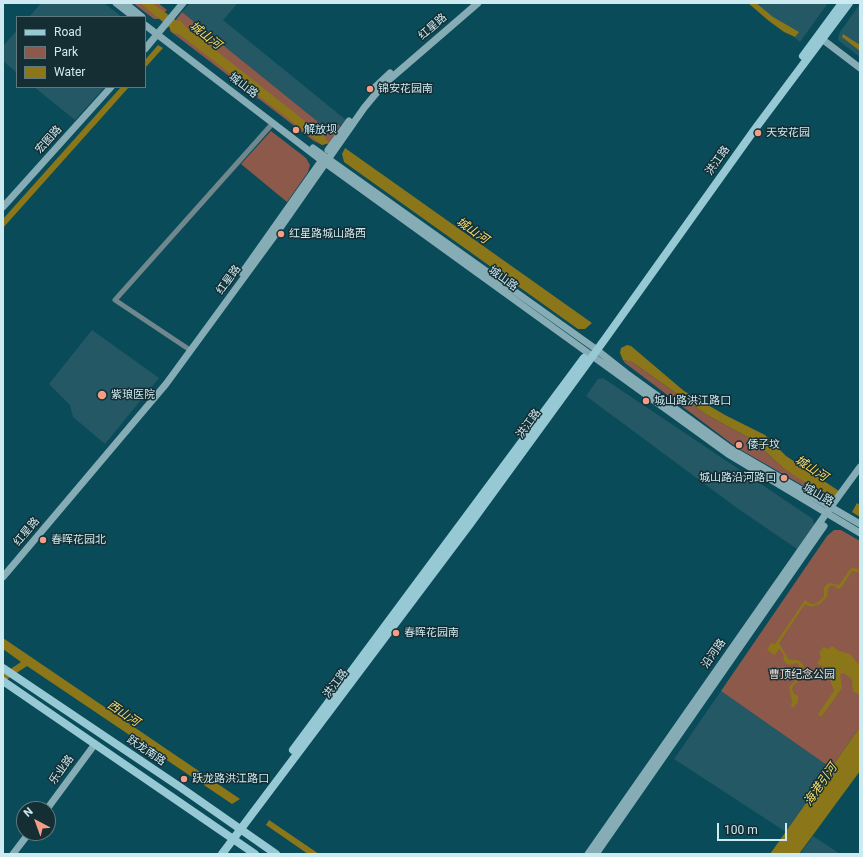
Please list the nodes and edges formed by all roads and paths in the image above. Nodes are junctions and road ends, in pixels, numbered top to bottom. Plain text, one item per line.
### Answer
1 (116, 3) edge
2 (125, 3) edge
3 (183, 3) edge
4 (471, 3) edge
5 (478, 3) edge
6 (842, 3) edge
7 (849, 3) edge
8 (133, 16) edge
9 (141, 16) edge
10 (146, 20) edge
11 (146, 26) edge
12 (159, 32) junction
13 (820, 37) junction
14 (146, 48) edge
15 (860, 68) edge
16 (110, 88) edge
17 (273, 123) junction
18 (325, 160) junction
19 (3, 207) edge
20 (187, 348) junction
21 (593, 352) junction
22 (860, 468) edge
23 (860, 476) edge
24 (831, 511) junction
25 (860, 524) edge
26 (860, 532) edge
27 (3, 571) edge
28 (3, 577) edge
29 (4, 668) edge
30 (5, 683) edge
31 (95, 744) junction
32 (53, 801) edge
33 (238, 828) junction
34 (231, 838) junction
35 (23, 841) edge
36 (14, 854) edge
37 (216, 854) edge
38 (222, 854) edge
39 (255, 854) edge
40 (276, 854) edge
41 (588, 854) edge
42 (596, 854) edge

1 - 8 main road
2 - 9 main road
3 - 12 main road
4 - 18 main road, 红星路
5 - 18 main road, 红星路
6 - 13 main road, 洪江路
7 - 13 main road, 洪江路
10 - 12 main road, 城山路
11 - 12 main road, 城山路
12 - 14 main road
12 - 17 main road, 城山路
12 - 18 main road, 城山路
13 - 15 main road
13 - 21 main road, 洪江路
16 - 19 main road, 宏图路
17 - 18 main road, 城山路
17 - 20 street
18 - 20 main road, 红星路
18 - 21 main road, 城山路
18 - 28 main road, 红星路
20 - 27 main road, 红星路
21 - 24 main road, 城山路
21 - 33 main road, 洪江路
22 - 24 main road, 沿河路
23 - 24 main road, 沿河路
24 - 25 main road, 城山路
24 - 26 main road, 城山路
24 - 41 main road, 沿河路
24 - 42 main road, 沿河路
29 - 33 main road, 跃龙南路
30 - 31 main road, 跃龙南路
31 - 32 main road, 乐业路
31 - 34 main road, 跃龙南路
33 - 34 main road, 洪江路
33 - 40 main road, 跃龙南路
34 - 37 main road, 洪江路
34 - 38 main road, 洪江路
34 - 39 main road, 跃龙南路
35 - 36 main road

